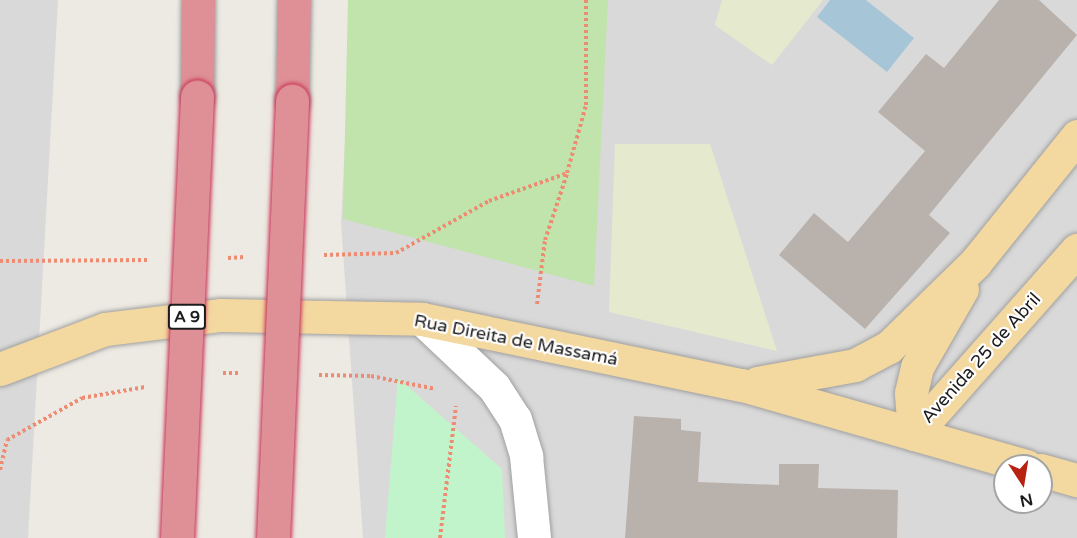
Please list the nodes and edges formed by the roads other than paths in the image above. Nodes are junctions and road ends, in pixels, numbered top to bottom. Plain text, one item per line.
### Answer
1 (198, 0) edge
2 (294, 0) edge
3 (1077, 136) edge
4 (1077, 250) edge
5 (975, 263) junction
6 (422, 319) junction
7 (0, 369) edge
8 (742, 385) junction
9 (914, 434) junction
10 (993, 456) edge
11 (1053, 473) edge
12 (1077, 480) edge
13 (177, 538) edge
14 (273, 538) edge
15 (534, 538) edge

1 - 13 highway, A 9, bridge
2 - 14 highway, bridge
3 - 5 main road, Avenida 25 de Abril
4 - 9 main road, Avenida 25 de Abril
5 - 8 main road, Avenida 25 de Abril
5 - 9 main road, Avenida 25 de Abril
6 - 7 main road, Rua Direita de Massamá
6 - 8 main road, Rua Direita de Massamá
6 - 15 street
8 - 9 main road, Rua Direita de Massamá
9 - 10 main road, Rua Direita de Massamá
11 - 12 main road

